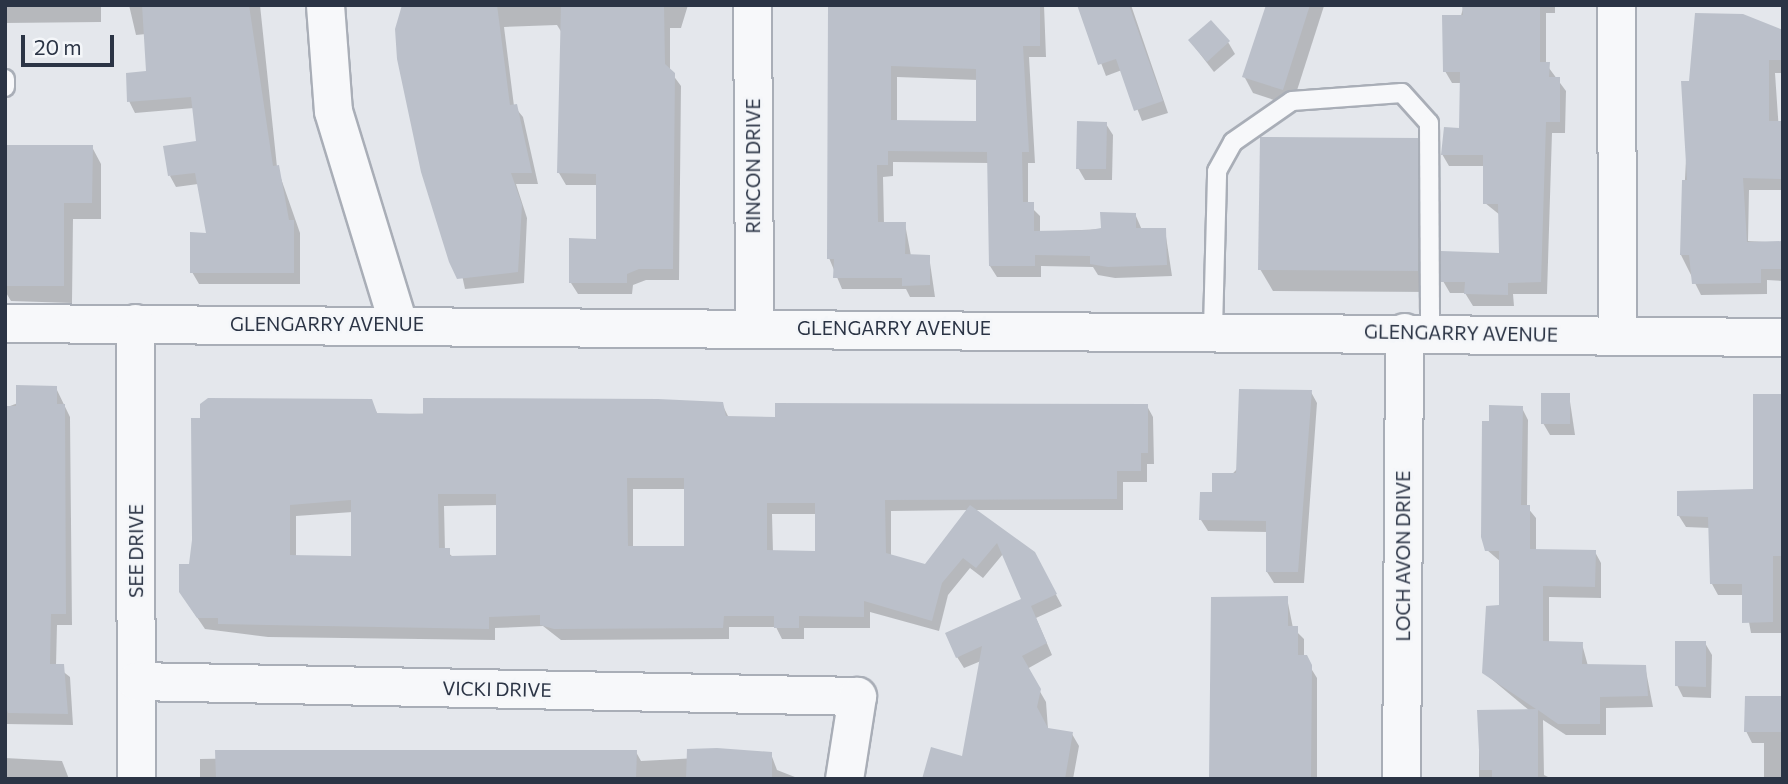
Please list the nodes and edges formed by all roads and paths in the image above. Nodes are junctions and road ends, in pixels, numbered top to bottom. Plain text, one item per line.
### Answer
1 (326, 5) edge
2 (752, 5) edge
3 (1616, 5) edge
4 (5, 79) edge
5 (5, 87) edge
6 (5, 323) edge
7 (135, 323) junction
8 (398, 324) junction
9 (754, 327) junction
10 (1213, 329) junction
11 (1417, 333) junction
12 (1616, 335) junction
13 (1783, 337) edge
14 (136, 681) junction
15 (136, 779) edge
16 (844, 779) edge
17 (1401, 779) edge

1 - 8 street
2 - 9 street, RINCON DRIVE
3 - 12 street
4 - 5 lane
6 - 7 street, GLENGARRY AVENUE
7 - 8 street, GLENGARRY AVENUE
7 - 14 street, SEE DRIVE
8 - 9 street, GLENGARRY AVENUE
9 - 10 street, GLENGARRY AVENUE
10 - 11 street, GLENGARRY AVENUE
10 - 11 lane
11 - 12 street, GLENGARRY AVENUE
11 - 17 street, LOCH AVON DRIVE
12 - 13 street, GLENGARRY AVENUE
14 - 15 street, SEE DRIVE
14 - 16 street, VICKI DRIVE

